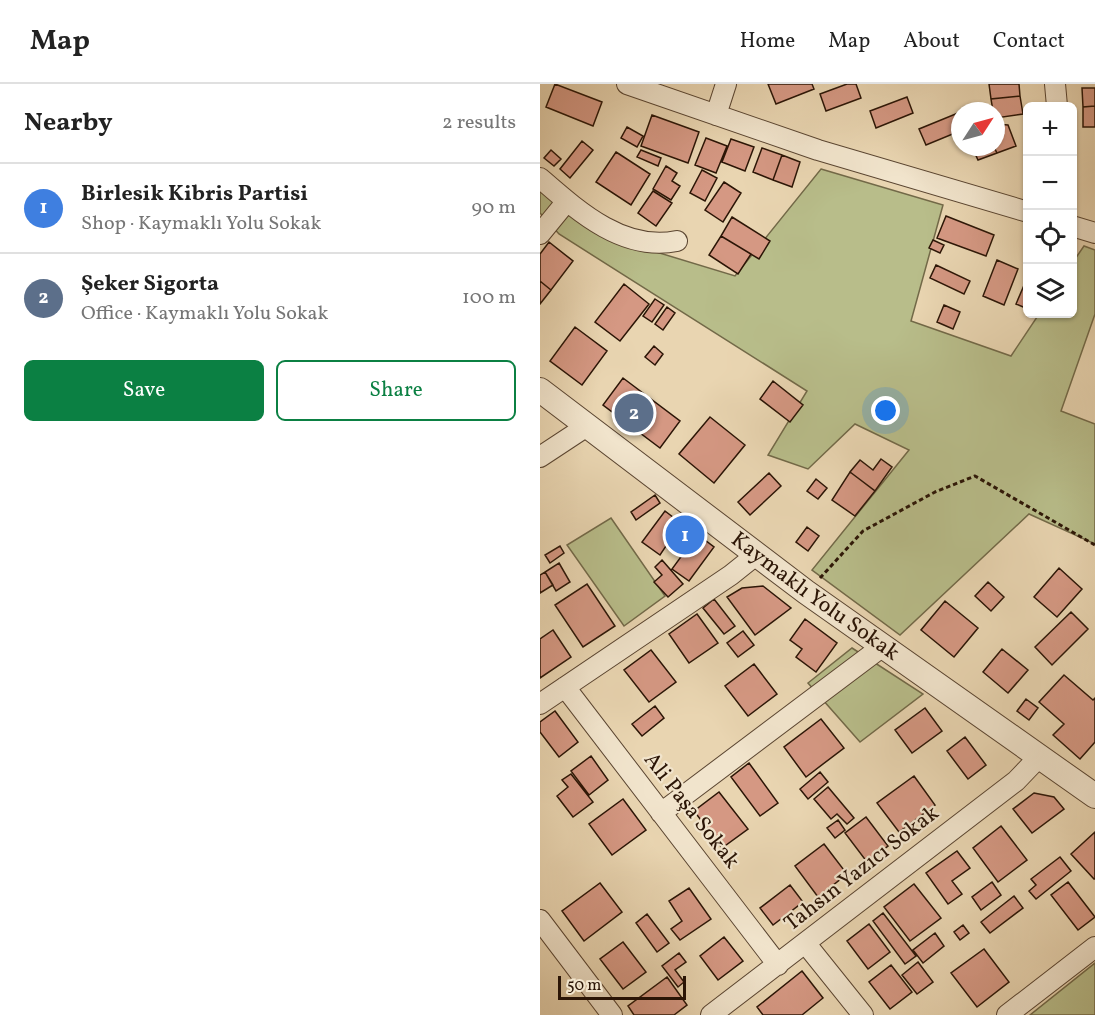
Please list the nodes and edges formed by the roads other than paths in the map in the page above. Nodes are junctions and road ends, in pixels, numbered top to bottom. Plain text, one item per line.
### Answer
1 (627, 84) edge
2 (726, 84) edge
3 (1055, 84) edge
4 (1057, 102) edge
5 (716, 115) junction
6 (540, 178) edge
7 (567, 201) junction
8 (1023, 211) edge
9 (1077, 228) edge
10 (1095, 233) edge
11 (540, 234) edge
12 (677, 241) dead end
13 (540, 390) edge
14 (587, 426) junction
15 (540, 457) edge
16 (756, 555) junction
17 (883, 646) junction
18 (566, 687) junction
19 (540, 705) edge
20 (1039, 757) junction
21 (1095, 796) edge
22 (661, 813) junction
23 (540, 920) edge
24 (806, 944) junction
25 (1095, 947) edge
26 (778, 964) junction
27 (612, 1015) edge
28 (711, 1015) edge
29 (862, 1015) edge
30 (1007, 1015) edge

1 - 5 street
2 - 5 street
3 - 4 street
5 - 8 street
6 - 7 street
7 - 11 street
7 - 12 street
9 - 10 street
13 - 14 street, Kaymaklı Yolu Sokak
14 - 15 street
14 - 16 street, Kaymaklı Yolu Sokak
16 - 17 street, Kaymaklı Yolu Sokak
16 - 18 street
17 - 20 street, Kaymaklı Yolu Sokak
17 - 22 street
18 - 19 street
18 - 22 street, Ali Paşa Sokak
20 - 21 street, Kaymaklı Yolu Sokak
20 - 24 street, Tahsın Yazıcı Sokak
22 - 26 street, Ali Paşa Sokak
23 - 27 street
24 - 26 street, Tahsın Yazıcı Sokak
24 - 29 street
25 - 30 street
26 - 28 street, Tahsın Yazıcı Sokak

